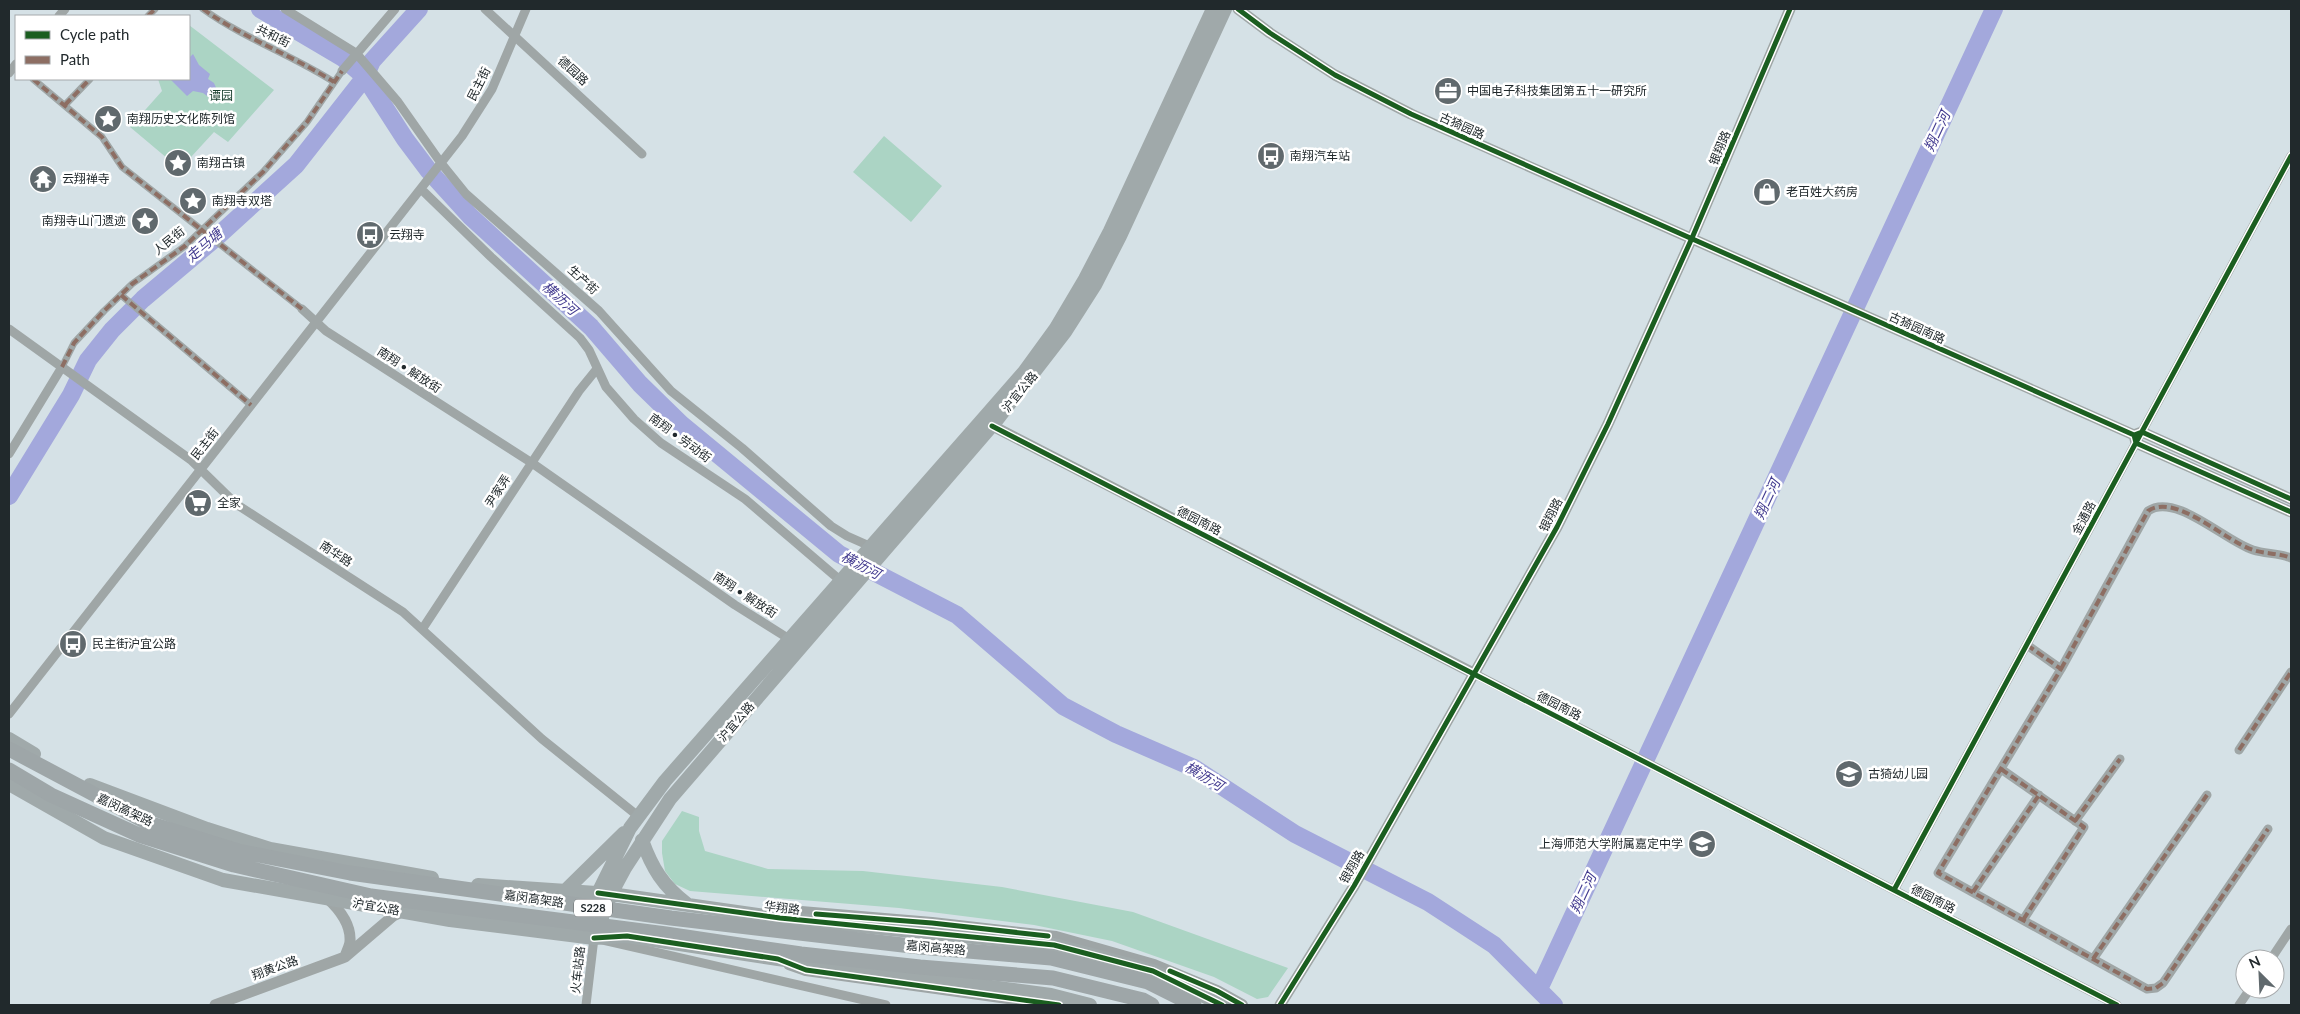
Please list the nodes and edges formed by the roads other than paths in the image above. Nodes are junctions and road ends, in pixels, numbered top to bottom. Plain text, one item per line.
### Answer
1 (203, 9) edge
2 (285, 9) edge
3 (395, 9) edge
4 (485, 9) edge
5 (526, 9) edge
6 (1213, 9) edge
7 (1225, 9) edge
8 (1238, 9) edge
9 (1790, 9) edge
10 (514, 36) junction
11 (353, 57) junction
12 (342, 71) joint
13 (34, 80) edge
14 (89, 80) edge
15 (334, 82) junction
16 (65, 106) junction
17 (642, 154) dead end
18 (2291, 156) edge
19 (441, 163) junction
20 (421, 189) junction
21 (201, 230) junction
22 (1692, 238) junction
23 (121, 295) junction
24 (302, 309) joint
25 (316, 322) junction
26 (9, 328) edge
27 (62, 367) junction
28 (596, 370) junction
29 (251, 405) junction
30 (987, 423) junction
31 (2137, 437) junction
32 (9, 454) edge
33 (532, 463) junction
34 (201, 469) junction
35 (2291, 499) edge
36 (2291, 512) edge
37 (873, 554) junction
38 (2291, 558) edge
39 (849, 578) junction
40 (423, 628) junction
41 (796, 643) junction
42 (2026, 645) junction
43 (2061, 669) junction
44 (2291, 672) edge
45 (1475, 674) junction
46 (9, 714) edge
47 (9, 739) edge
48 (9, 749) edge
49 (2239, 750) dead end
50 (2120, 759) dead end
51 (2001, 769) junction
52 (9, 770) edge
53 (9, 784) edge
54 (2206, 795) dead end
55 (2039, 796) junction
56 (638, 816) junction
57 (2075, 821) junction
58 (630, 828) junction
59 (2268, 830) dead end
60 (642, 840) junction
61 (566, 890) junction
62 (1894, 890) junction
63 (1973, 892) junction
64 (605, 893) junction
65 (327, 898) junction
66 (688, 905) junction
67 (402, 912) junction
68 (780, 918) junction
69 (2022, 920) junction
70 (2291, 929) edge
71 (572, 934) junction
72 (594, 938) junction
73 (2278, 949) edge
74 (345, 957) junction
75 (778, 959) junction
76 (2093, 959) junction
77 (215, 1005) edge
78 (586, 1005) edge
79 (886, 1005) edge
80 (1059, 1005) edge
81 (1090, 1005) edge
82 (1152, 1005) edge
83 (1194, 1005) edge
84 (1222, 1005) edge
85 (1242, 1005) edge
86 (1280, 1005) edge
87 (2118, 1005) edge

1 - 15 street, 共和街
2 - 11 street, 生产街
3 - 11 street, 人民街
4 - 10 street, 德园路
5 - 10 street, 民主街
6 - 30 main road, 沪宜公路
7 - 30 main road, 沪宜公路
8 - 22 street, 古猗园路
9 - 22 street, 银翔路
10 - 17 street, 德园路
10 - 19 street, 民主街
11 - 12 street, 人民街
11 - 19 street, 生产街
12 - 15 street, 人民街
13 - 16 street, 南翔 • 解放街
14 - 16 street
15 - 21 street, 人民街
16 - 21 street, 南翔 • 解放街
18 - 31 street, 金通路
19 - 20 street, 民主街
19 - 37 street, 生产街
20 - 25 street, 民主街
20 - 28 street, 南翔 • 劳动街
21 - 23 street, 人民街
21 - 24 street, 南翔 • 解放街
22 - 31 street, 古猗园南路
22 - 45 street, 银翔路
23 - 27 street, 人民街
23 - 29 street
24 - 25 street, 南翔 • 解放街
25 - 29 street, 民主街
25 - 33 street, 南翔 • 解放街
26 - 27 street, 南华路
27 - 32 street, 人民街
27 - 34 street, 南华路
28 - 33 street, 尹家弄
28 - 39 street, 南翔 • 劳动街
29 - 34 street, 民主街
30 - 37 main road, 沪宜公路
30 - 45 street, 德园南路
31 - 35 street, 古猗园南路
31 - 36 street, 古猗园南路
31 - 42 street, 金通路
33 - 40 street, 尹家弄
33 - 41 street, 南翔 • 解放街
34 - 40 street, 南华路
34 - 46 street, 民主街
37 - 39 main road, 沪宜公路
38 - 43 street
39 - 41 main road, 沪宜公路
40 - 56 street, 南华路
41 - 56 main road, 沪宜公路
41 - 60 main road, 沪宜公路
42 - 43 street
42 - 62 street, 金通路
43 - 51 street
44 - 49 street
45 - 62 street, 德园南路
45 - 86 street, 银翔路
47 - 61 main road
48 - 83 highway, 嘉闵高架路 / S228, bridge
50 - 57 street
51 - 55 street
51 - 63 street
52 - 82 highway, 嘉闵高架路 / S228, bridge
53 - 65 main road, 沪宜公路
54 - 76 street
55 - 57 street
55 - 63 street
56 - 58 main road, 沪宜公路
57 - 69 street
58 - 61 main road
58 - 64 main road, 沪宜公路
59 - 76 street
60 - 64 main road, 沪宜公路
60 - 66 main road
61 - 64 main road
62 - 87 street, 德园南路
63 - 69 street
64 - 66 main road, 华翔路
64 - 71 main road
64 - 72 main road, 沪宜公路
65 - 67 main road, 沪宜公路
65 - 74 street
66 - 68 main road, 华翔路
67 - 71 main road, 沪宜公路
67 - 74 street
68 - 84 main road, 华翔路
68 - 85 main road
69 - 76 street
70 - 73 street
71 - 72 main road, 沪宜公路
72 - 75 main road
72 - 78 street, 火车站路
72 - 79 street
74 - 77 street, 翔黄公路
75 - 80 main road
75 - 81 main road

